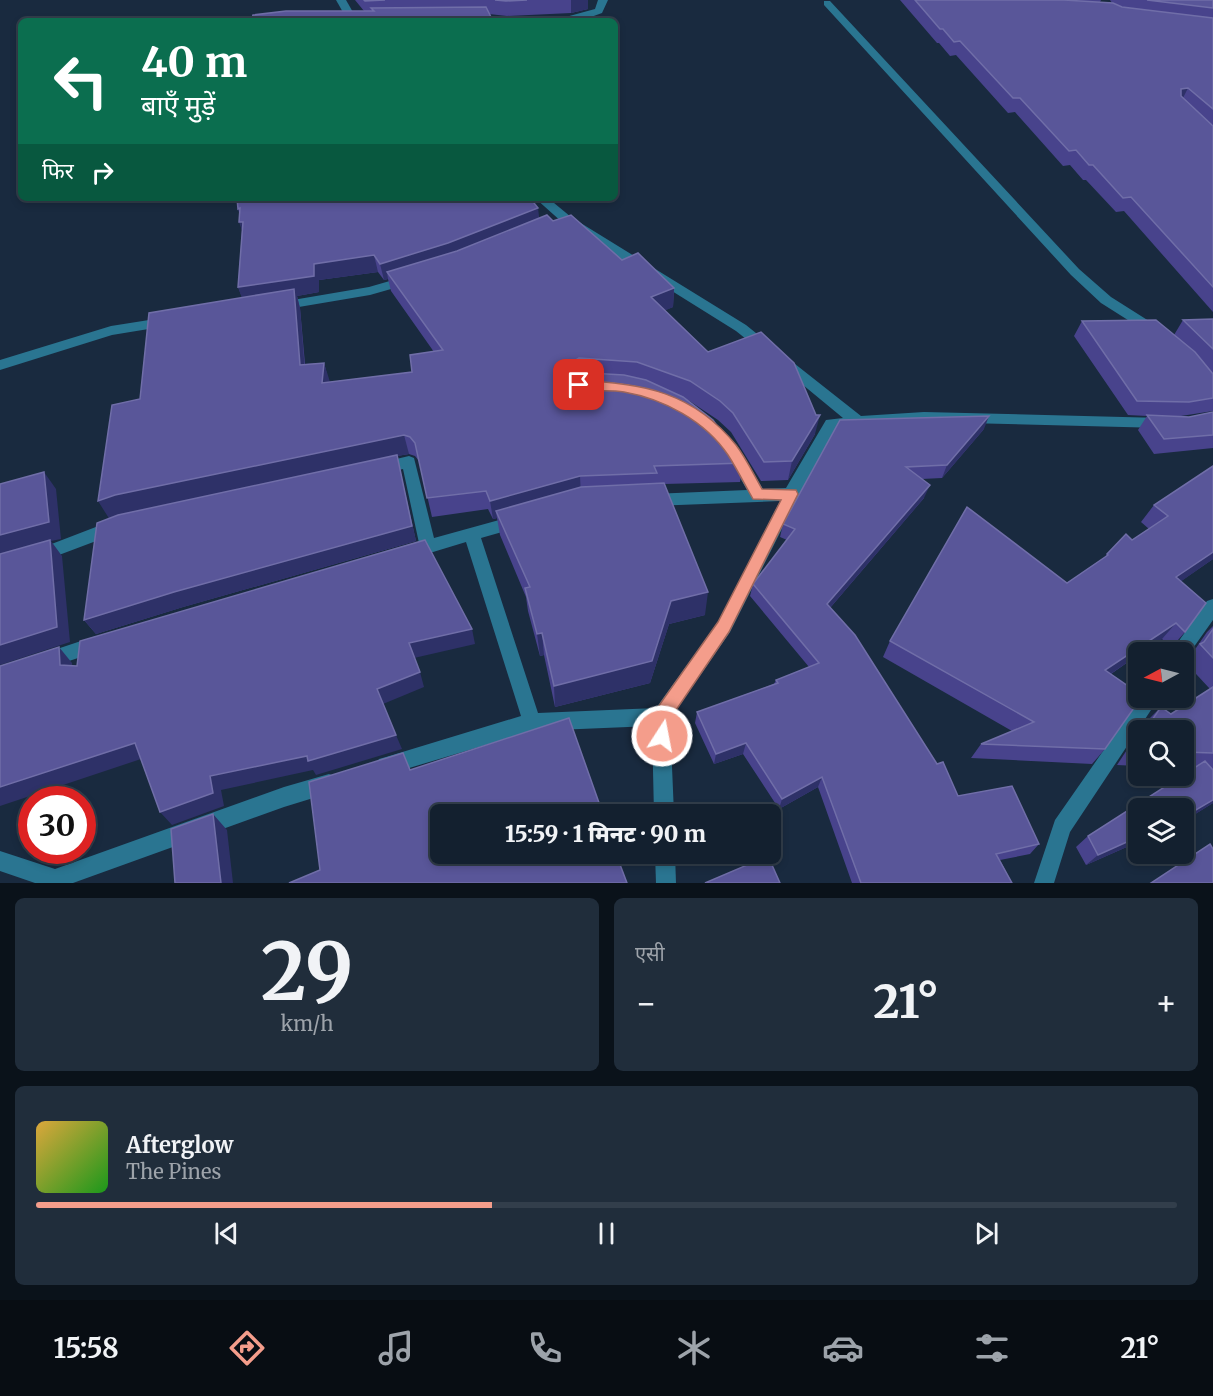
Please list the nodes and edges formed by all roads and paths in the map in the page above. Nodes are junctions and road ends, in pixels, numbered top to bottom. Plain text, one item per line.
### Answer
1 (342, 0) edge
2 (603, 0) edge
3 (827, 3) dead end
4 (462, 17) edge
5 (351, 18) edge
6 (473, 18) edge
7 (580, 18) edge
8 (544, 201) edge
9 (423, 275) edge
10 (268, 308) edge
11 (179, 321) edge
12 (1165, 337) edge
13 (0, 365) edge
14 (857, 421) junction
15 (1179, 424) edge
16 (725, 442) edge
17 (363, 471) edge
18 (791, 494) junction
19 (758, 495) junction
20 (640, 500) edge
21 (537, 515) edge
22 (127, 522) edge
23 (472, 535) junction
24 (428, 547) junction
25 (394, 557) edge
26 (0, 565) edge
27 (1213, 606) edge
28 (107, 641) edge
29 (1187, 642) edge
30 (31, 665) edge
31 (1143, 708) edge
32 (661, 717) junction
33 (532, 722) junction
34 (664, 804) edge
35 (0, 861) edge
36 (665, 864) edge
37 (666, 883) edge
38 (1044, 883) edge

1 - 5 street
2 - 7 street
3 - 12 street
4 - 6 street
8 - 14 street
9 - 10 street
11 - 13 street
14 - 15 street
14 - 18 street
16 - 19 street
17 - 24 street
18 - 19 street
18 - 32 street
19 - 20 street
21 - 23 street
22 - 26 street
23 - 24 street
23 - 33 street
24 - 25 street
27 - 29 street
28 - 30 street
31 - 38 street
32 - 33 street
32 - 34 street
33 - 35 street
36 - 37 street

